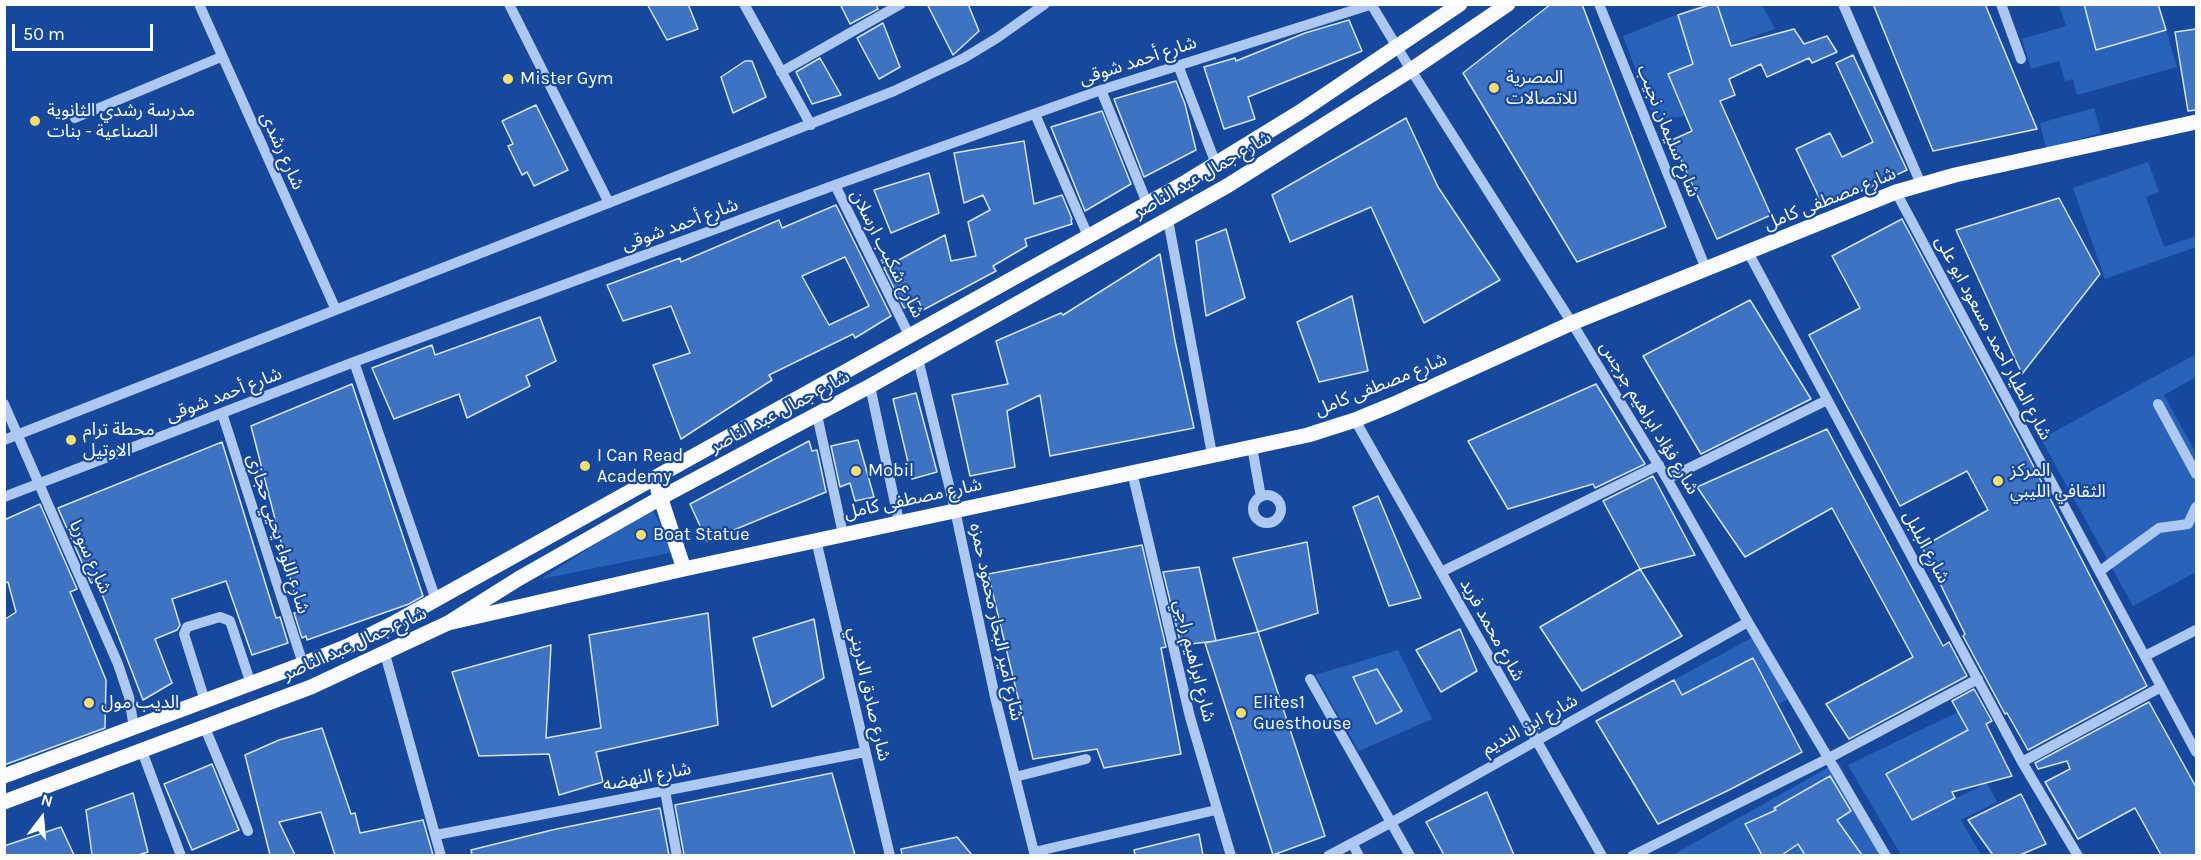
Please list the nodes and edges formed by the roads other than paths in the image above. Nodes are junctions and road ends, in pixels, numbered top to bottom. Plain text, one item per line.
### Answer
1 (198, 4) edge
2 (509, 4) edge
3 (744, 4) edge
4 (901, 4) edge
5 (1045, 4) edge
6 (1460, 4) edge
7 (1508, 4) edge
8 (1599, 4) edge
9 (1843, 4) edge
10 (2001, 4) edge
11 (1372, 5) edge
12 (1397, 47) junction
13 (221, 57) junction
14 (2021, 59) dead end
15 (1178, 65) junction
16 (1410, 70) junction
17 (781, 72) junction
18 (1101, 90) junction
19 (1035, 114) junction
20 (75, 118) dead end
21 (2196, 122) edge
22 (811, 125) junction
23 (1216, 164) junction
24 (1921, 184) junction
25 (835, 185) junction
26 (1896, 192) junction
27 (609, 203) junction
28 (1147, 203) junction
29 (1168, 220) junction
30 (1089, 236) junction
31 (1748, 252) junction
32 (1706, 269) junction
33 (336, 310) junction
34 (1572, 323) junction
35 (910, 337) junction
36 (918, 359) junction
37 (354, 362) junction
38 (870, 386) junction
39 (1827, 400) junction
40 (4, 404) edge
41 (2158, 404) dead end
42 (222, 413) junction
43 (817, 415) junction
44 (1355, 420) junction
45 (18, 434) junction
46 (4, 440) edge
47 (1252, 447) junction
48 (1212, 454) junction
49 (1659, 465) junction
50 (1132, 472) junction
51 (2196, 474) edge
52 (1667, 479) junction
53 (652, 480) junction
54 (40, 483) junction
55 (1261, 496) dead end
56 (662, 497) junction
57 (4, 498) edge
58 (2196, 507) edge
59 (955, 510) junction
60 (899, 522) junction
61 (843, 534) junction
62 (816, 540) junction
63 (684, 569) junction
64 (2100, 571) junction
65 (1441, 572) junction
66 (436, 600) junction
67 (1748, 622) junction
68 (448, 623) junction
69 (2196, 630) edge
70 (385, 654) junction
71 (2145, 656) junction
72 (303, 664) junction
73 (1310, 679) dead end
74 (1978, 679) junction
75 (251, 684) junction
76 (2161, 687) junction
77 (205, 701) junction
78 (134, 728) junction
79 (206, 728) junction
80 (1536, 741) junction
81 (142, 752) junction
82 (865, 752) junction
83 (2196, 752) edge
84 (1829, 758) junction
85 (1086, 759) dead end
86 (2022, 762) junction
87 (4, 776) edge
88 (1015, 777) junction
89 (665, 791) junction
90 (4, 802) edge
91 (1216, 810) junction
92 (1392, 822) junction
93 (248, 831) dead end
94 (436, 836) junction
95 (1352, 843) junction
96 (1035, 854) edge
97 (181, 855) edge
98 (441, 855) edge
99 (677, 855) edge
100 (890, 855) edge
101 (1231, 855) edge
102 (1328, 855) edge
103 (1359, 855) edge
104 (1410, 855) edge
105 (1602, 855) edge
106 (1632, 855) edge
107 (1886, 855) edge
108 (2078, 855) edge

1 - 13 street, شارع رشدى
2 - 27 street
3 - 17 street
4 - 17 street
5 - 22 street
6 - 12 main road, شارع جمال عبد الناصر
7 - 16 main road, شارع جمال عبد الناصر
8 - 32 street, شارع سليمان نجيب
9 - 24 street
10 - 14 street
11 - 12 street, شارع فؤاد ابراهيم جرجس
11 - 15 street, شارع أحمد شوقى
12 - 16 street, شارع فؤاد ابراهيم جرجس
12 - 23 main road, شارع جمال عبد الناصر
13 - 20 street
13 - 33 street, شارع رشدى
15 - 18 street, شارع أحمد شوقى
15 - 23 street
16 - 29 main road, شارع جمال عبد الناصر
16 - 34 street, شارع فؤاد ابراهيم جرجس
17 - 22 street
18 - 19 street, شارع أحمد شوقى
18 - 28 street
19 - 25 street, شارع أحمد شوقى
19 - 30 street
21 - 24 main road, شارع مصطفى كامل
22 - 27 street
23 - 28 main road, شارع جمال عبد الناصر
24 - 26 main road, شارع مصطفى كامل
25 - 35 street, شارع شكيب ارسلان
25 - 37 street, شارع أحمد شوقى
26 - 31 main road, شارع مصطفى كامل
26 - 64 street, شارع الطيار احمد مسعود ابو على
27 - 33 street
28 - 30 main road, شارع جمال عبد الناصر
29 - 36 main road, شارع جمال عبد الناصر
29 - 48 street
30 - 35 main road, شارع جمال عبد الناصر
31 - 32 main road, شارع مصطفى كامل
31 - 39 street, شارع البلبل
32 - 34 main road, شارع مصطفى كامل
33 - 45 street
34 - 44 main road, شارع مصطفى كامل
34 - 49 street, شارع فؤاد ابراهيم جرجس
35 - 53 main road, شارع جمال عبد الناصر
36 - 38 main road, شارع جمال عبد الناصر
36 - 59 street, شارع امير البحار محمود حمزه
37 - 42 street, شارع أحمد شوقى
37 - 66 street
38 - 43 main road, شارع جمال عبد الناصر
38 - 60 street
39 - 52 street
39 - 74 street, شارع البلبل
40 - 45 street, شارع سوريا
41 - 51 street
42 - 54 street, شارع أحمد شوقى
42 - 72 street, شارع اللواء يحيي حجازى
43 - 56 main road, شارع جمال عبد الناصر
43 - 61 street
44 - 47 main road, شارع مصطفى كامل
44 - 65 street, شارع محمد فريد
45 - 46 street
45 - 54 street, شارع سوريا
47 - 48 main road, شارع مصطفى كامل
47 - 55 street
48 - 50 main road, شارع مصطفى كامل
49 - 52 street, شارع فؤاد ابراهيم جرجس
49 - 65 street
50 - 59 main road, شارع مصطفى كامل
50 - 91 street, شارع ابراهيم راجي
52 - 67 street, شارع فؤاد ابراهيم جرجس
53 - 56 main road
53 - 66 main road, شارع جمال عبد الناصر
54 - 57 street, شارع أحمد شوقى
54 - 78 street, شارع سوريا
56 - 63 main road
56 - 68 main road, شارع جمال عبد الناصر
58 - 64 street
59 - 60 main road, شارع مصطفى كامل
59 - 88 street, شارع امير البحار محمود حمزه
60 - 61 main road, شارع مصطفى كامل
61 - 62 main road, شارع مصطفى كامل
62 - 63 main road, شارع مصطفى كامل
62 - 82 street, شارع صادق الدريني
63 - 68 main road, شارع مصطفى كامل
64 - 71 street, شارع الطيار احمد مسعود ابو على
65 - 80 street, شارع محمد فريد
66 - 72 main road, شارع جمال عبد الناصر
67 - 80 street, شارع ابن النديم
67 - 84 street, شارع فؤاد ابراهيم جرجس
68 - 70 main road, شارع جمال عبد الناصر
69 - 71 street
70 - 79 main road, شارع جمال عبد الناصر
70 - 94 street
71 - 76 street, شارع الطيار احمد مسعود ابو على
72 - 75 main road, شارع جمال عبد الناصر
73 - 92 street
74 - 84 street
74 - 86 street, شارع البلبل
75 - 77 main road, شارع جمال عبد الناصر
75 - 77 street
76 - 83 street, شارع الطيار احمد مسعود ابو على
76 - 86 street
77 - 78 main road, شارع جمال عبد الناصر
78 - 87 main road, شارع جمال عبد الناصر
79 - 81 main road, شارع جمال عبد الناصر
79 - 93 street
80 - 92 street, شارع ابن النديم
80 - 105 street, شارع محمد فريد
81 - 90 main road, شارع جمال عبد الناصر
81 - 97 street
82 - 89 street, شارع النهضه
82 - 100 street, شارع صادق الدريني
84 - 106 street
84 - 107 street, شارع فؤاد ابراهيم جرجس
85 - 88 street
86 - 108 street, شارع البلبل
88 - 96 street, شارع امير البحار محمود حمزه
89 - 94 street, شارع النهضه
89 - 99 street
91 - 96 street
91 - 101 street, شارع ابراهيم راجي
92 - 95 street, شارع ابن النديم
92 - 104 street
94 - 98 street
95 - 102 street, شارع ابن النديم
95 - 103 street

